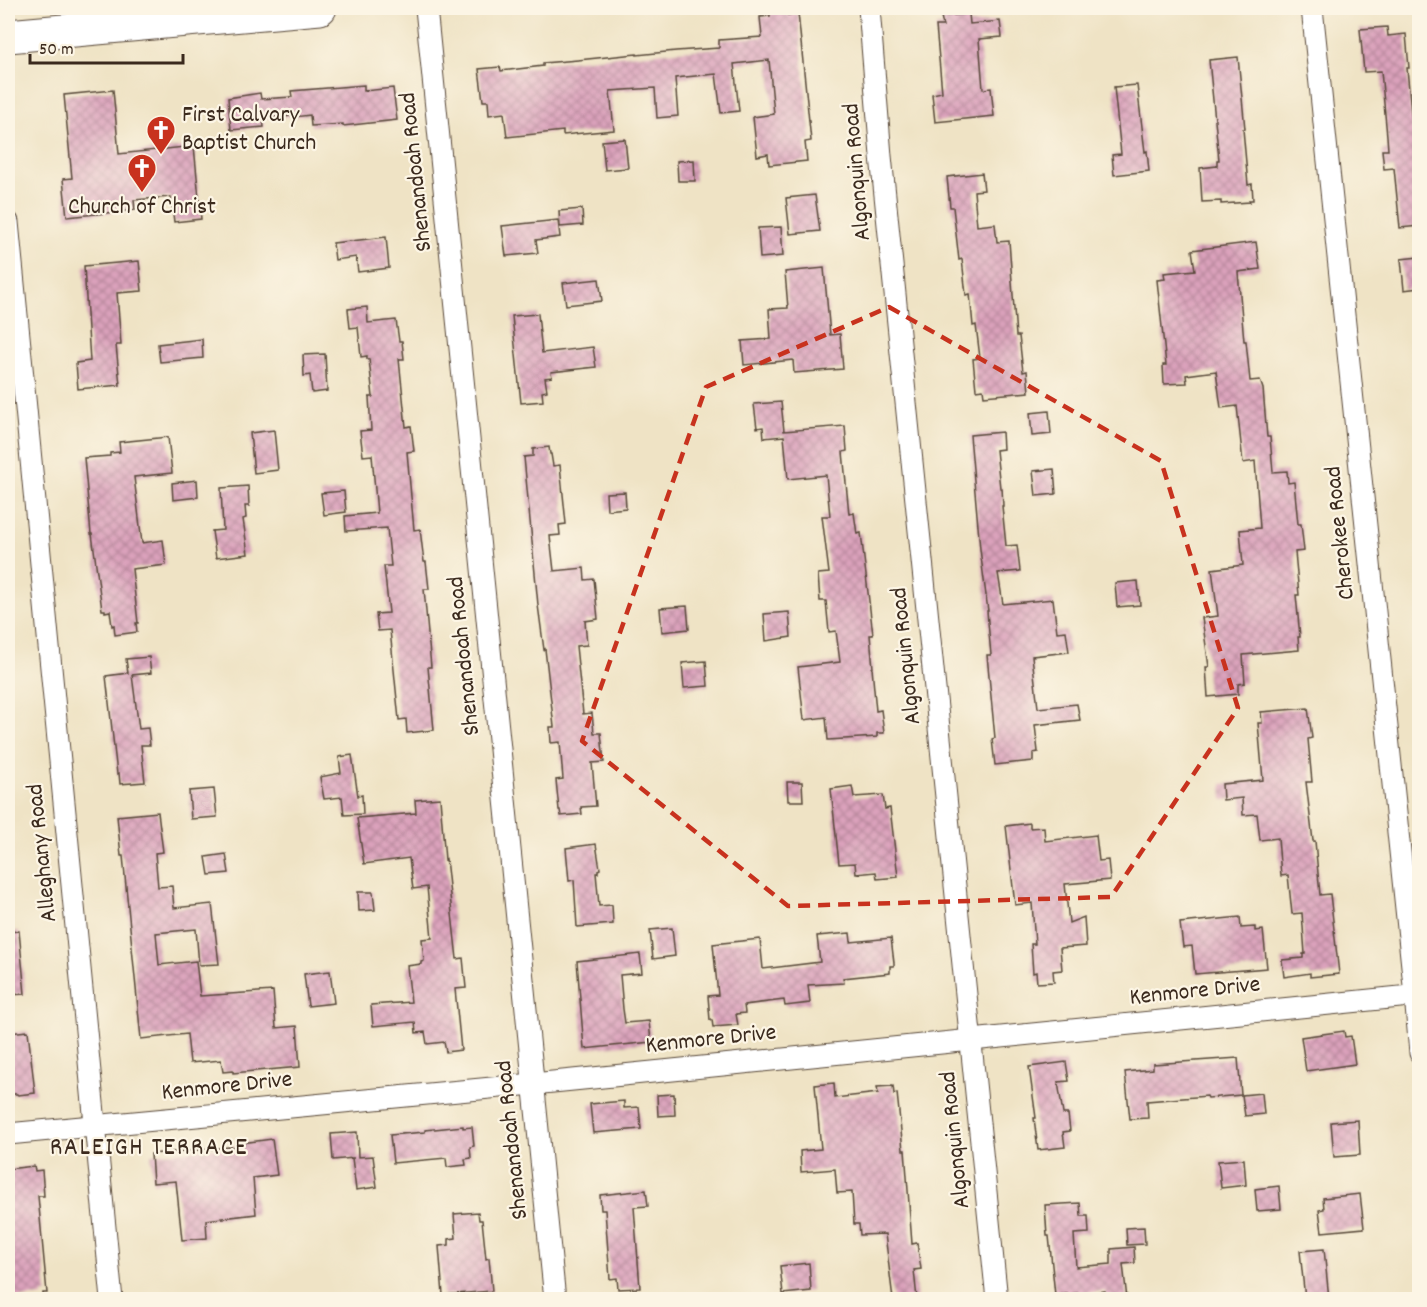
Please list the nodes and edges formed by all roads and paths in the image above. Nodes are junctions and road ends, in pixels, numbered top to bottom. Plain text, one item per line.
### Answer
1 (320, 8) edge
2 (426, 8) edge
3 (869, 8) edge
4 (1312, 8) edge
5 (8, 36) edge
6 (8, 222) edge
7 (1417, 995) edge
8 (972, 1040) junction
9 (1419, 1053) edge
10 (533, 1084) junction
11 (94, 1126) junction
12 (8, 1134) edge
13 (112, 1299) edge
14 (555, 1299) edge
15 (997, 1299) edge

1 - 5 main road
2 - 10 street, Shenandoah Road
3 - 8 street, Algonquin Road
4 - 7 street, Cherokee Road
6 - 11 street, Alleghany Road
7 - 8 street, Kenmore Drive
7 - 9 street, Cherokee Road
8 - 10 street, Kenmore Drive
8 - 15 street, Algonquin Road
10 - 11 street, Kenmore Drive
10 - 14 street, Shenandoah Road
11 - 12 street, Kenmore Drive
11 - 13 street, Alleghany Road

